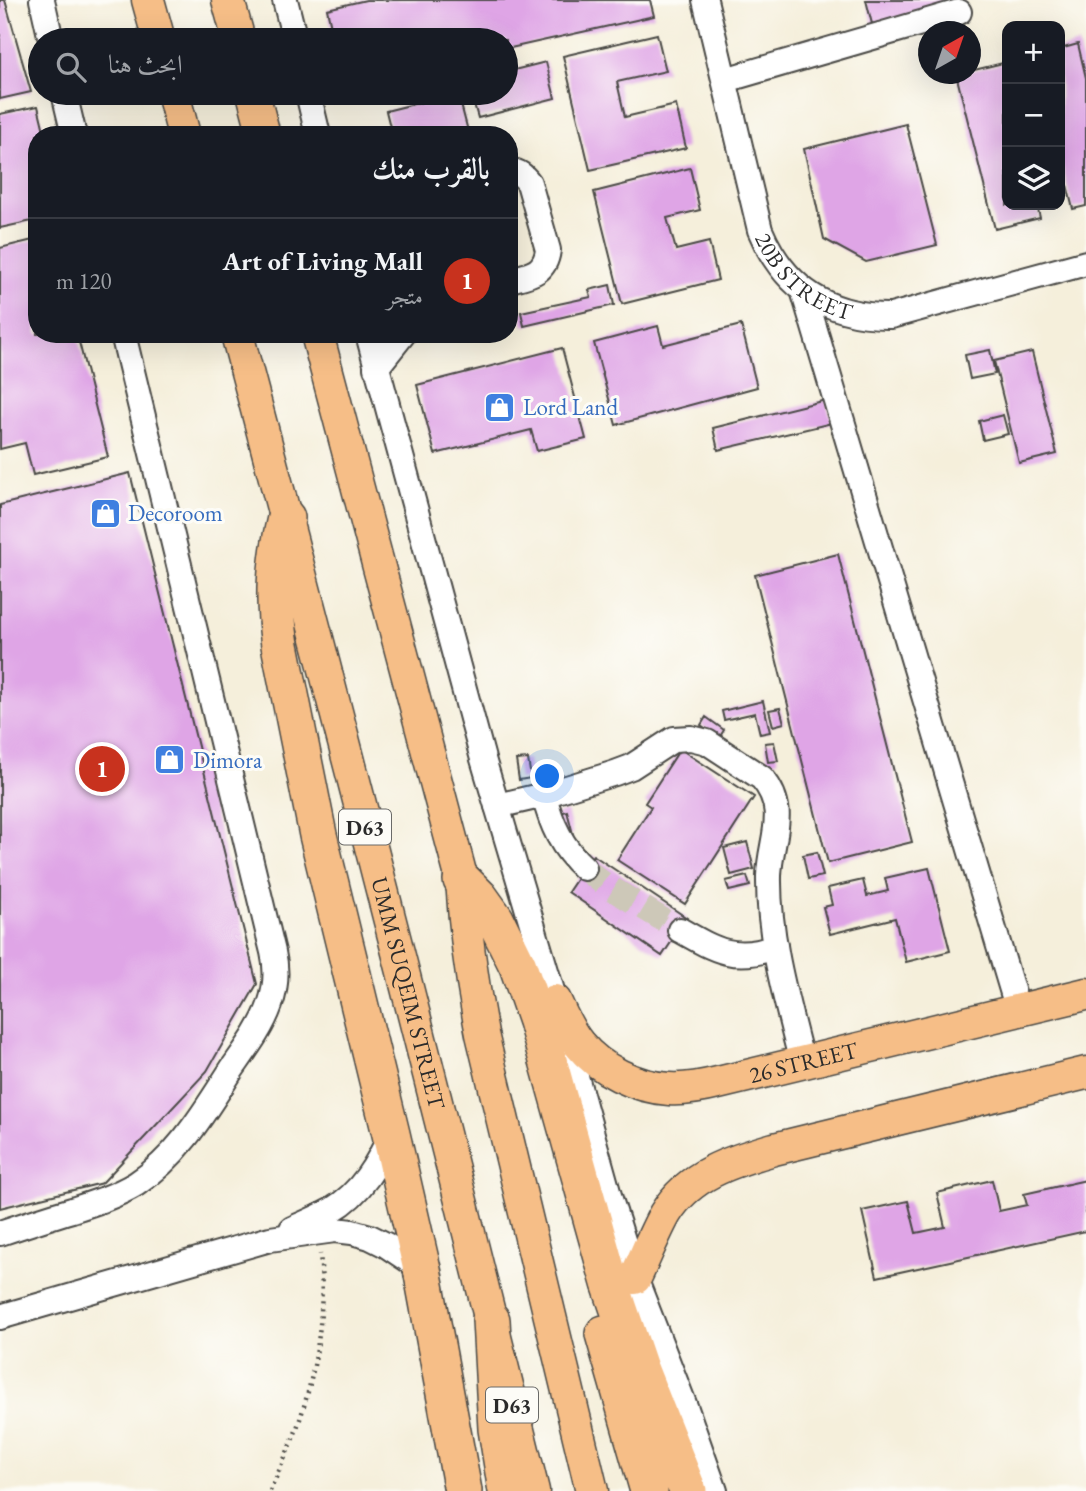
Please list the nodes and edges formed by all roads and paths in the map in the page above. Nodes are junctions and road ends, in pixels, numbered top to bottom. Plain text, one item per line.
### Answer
1 (42, 0) edge
2 (148, 0) edge
3 (228, 0) edge
4 (285, 0) edge
5 (705, 0) edge
6 (959, 12) dead end
7 (48, 28) edge
8 (156, 28) edge
9 (236, 28) edge
10 (292, 28) edge
11 (725, 80) junction
12 (67, 105) edge
13 (176, 105) edge
14 (256, 105) edge
15 (311, 105) edge
16 (72, 126) edge
17 (182, 126) edge
18 (262, 126) edge
19 (316, 126) edge
20 (518, 173) edge
21 (1086, 263) edge
22 (518, 278) edge
23 (803, 290) junction
24 (125, 343) edge
25 (239, 343) edge
26 (319, 343) edge
27 (370, 343) edge
28 (395, 343) edge
29 (376, 368) junction
30 (286, 518) junction
31 (544, 795) junction
32 (496, 806) junction
33 (584, 868) tunnel mouth
34 (463, 895) junction
35 (680, 930) tunnel mouth
36 (775, 947) junction
37 (1086, 994) edge
38 (555, 1001) junction
39 (1018, 1010) junction
40 (802, 1063) junction
41 (1086, 1073) edge
42 (391, 1134) junction
43 (318, 1232) junction
44 (0, 1233) edge
45 (270, 1239) junction
46 (422, 1269) junction
47 (635, 1278) junction
48 (0, 1317) edge
49 (491, 1320) junction
50 (270, 1491) edge
51 (463, 1491) edge
52 (507, 1491) edge
53 (533, 1491) edge
54 (592, 1491) edge
55 (649, 1491) edge
56 (688, 1491) edge
57 (715, 1491) edge

1 - 7 street
2 - 8 main road
3 - 9 main road
4 - 10 street
5 - 11 street, 20B STREET
6 - 11 street
11 - 23 street, 20B STREET
12 - 16 street
13 - 17 main road
14 - 18 main road
15 - 19 street
20 - 22 street
21 - 23 street, 20B STREET
23 - 39 street
24 - 44 street
25 - 30 main road, UMM SUQEIM STREET / D63
26 - 34 main road, D63
27 - 29 street
28 - 29 street
29 - 32 street
30 - 42 highway
30 - 49 main road, UMM SUQEIM STREET / D63
31 - 32 street
31 - 33 street
31 - 36 street
32 - 38 street
34 - 54 main road, D63
34 - 55 highway
34 - 56 highway
35 - 36 street
36 - 40 street
37 - 39 main road, 26 STREET
38 - 40 main road, 26 STREET
38 - 47 street
39 - 40 main road, 26 STREET
41 - 47 main road
42 - 45 street
42 - 46 highway
43 - 45 street
43 - 46 street
43 - 50 path
45 - 48 street
46 - 51 highway
47 - 57 street
49 - 52 highway
49 - 53 main road, UMM SUQEIM STREET / D63

